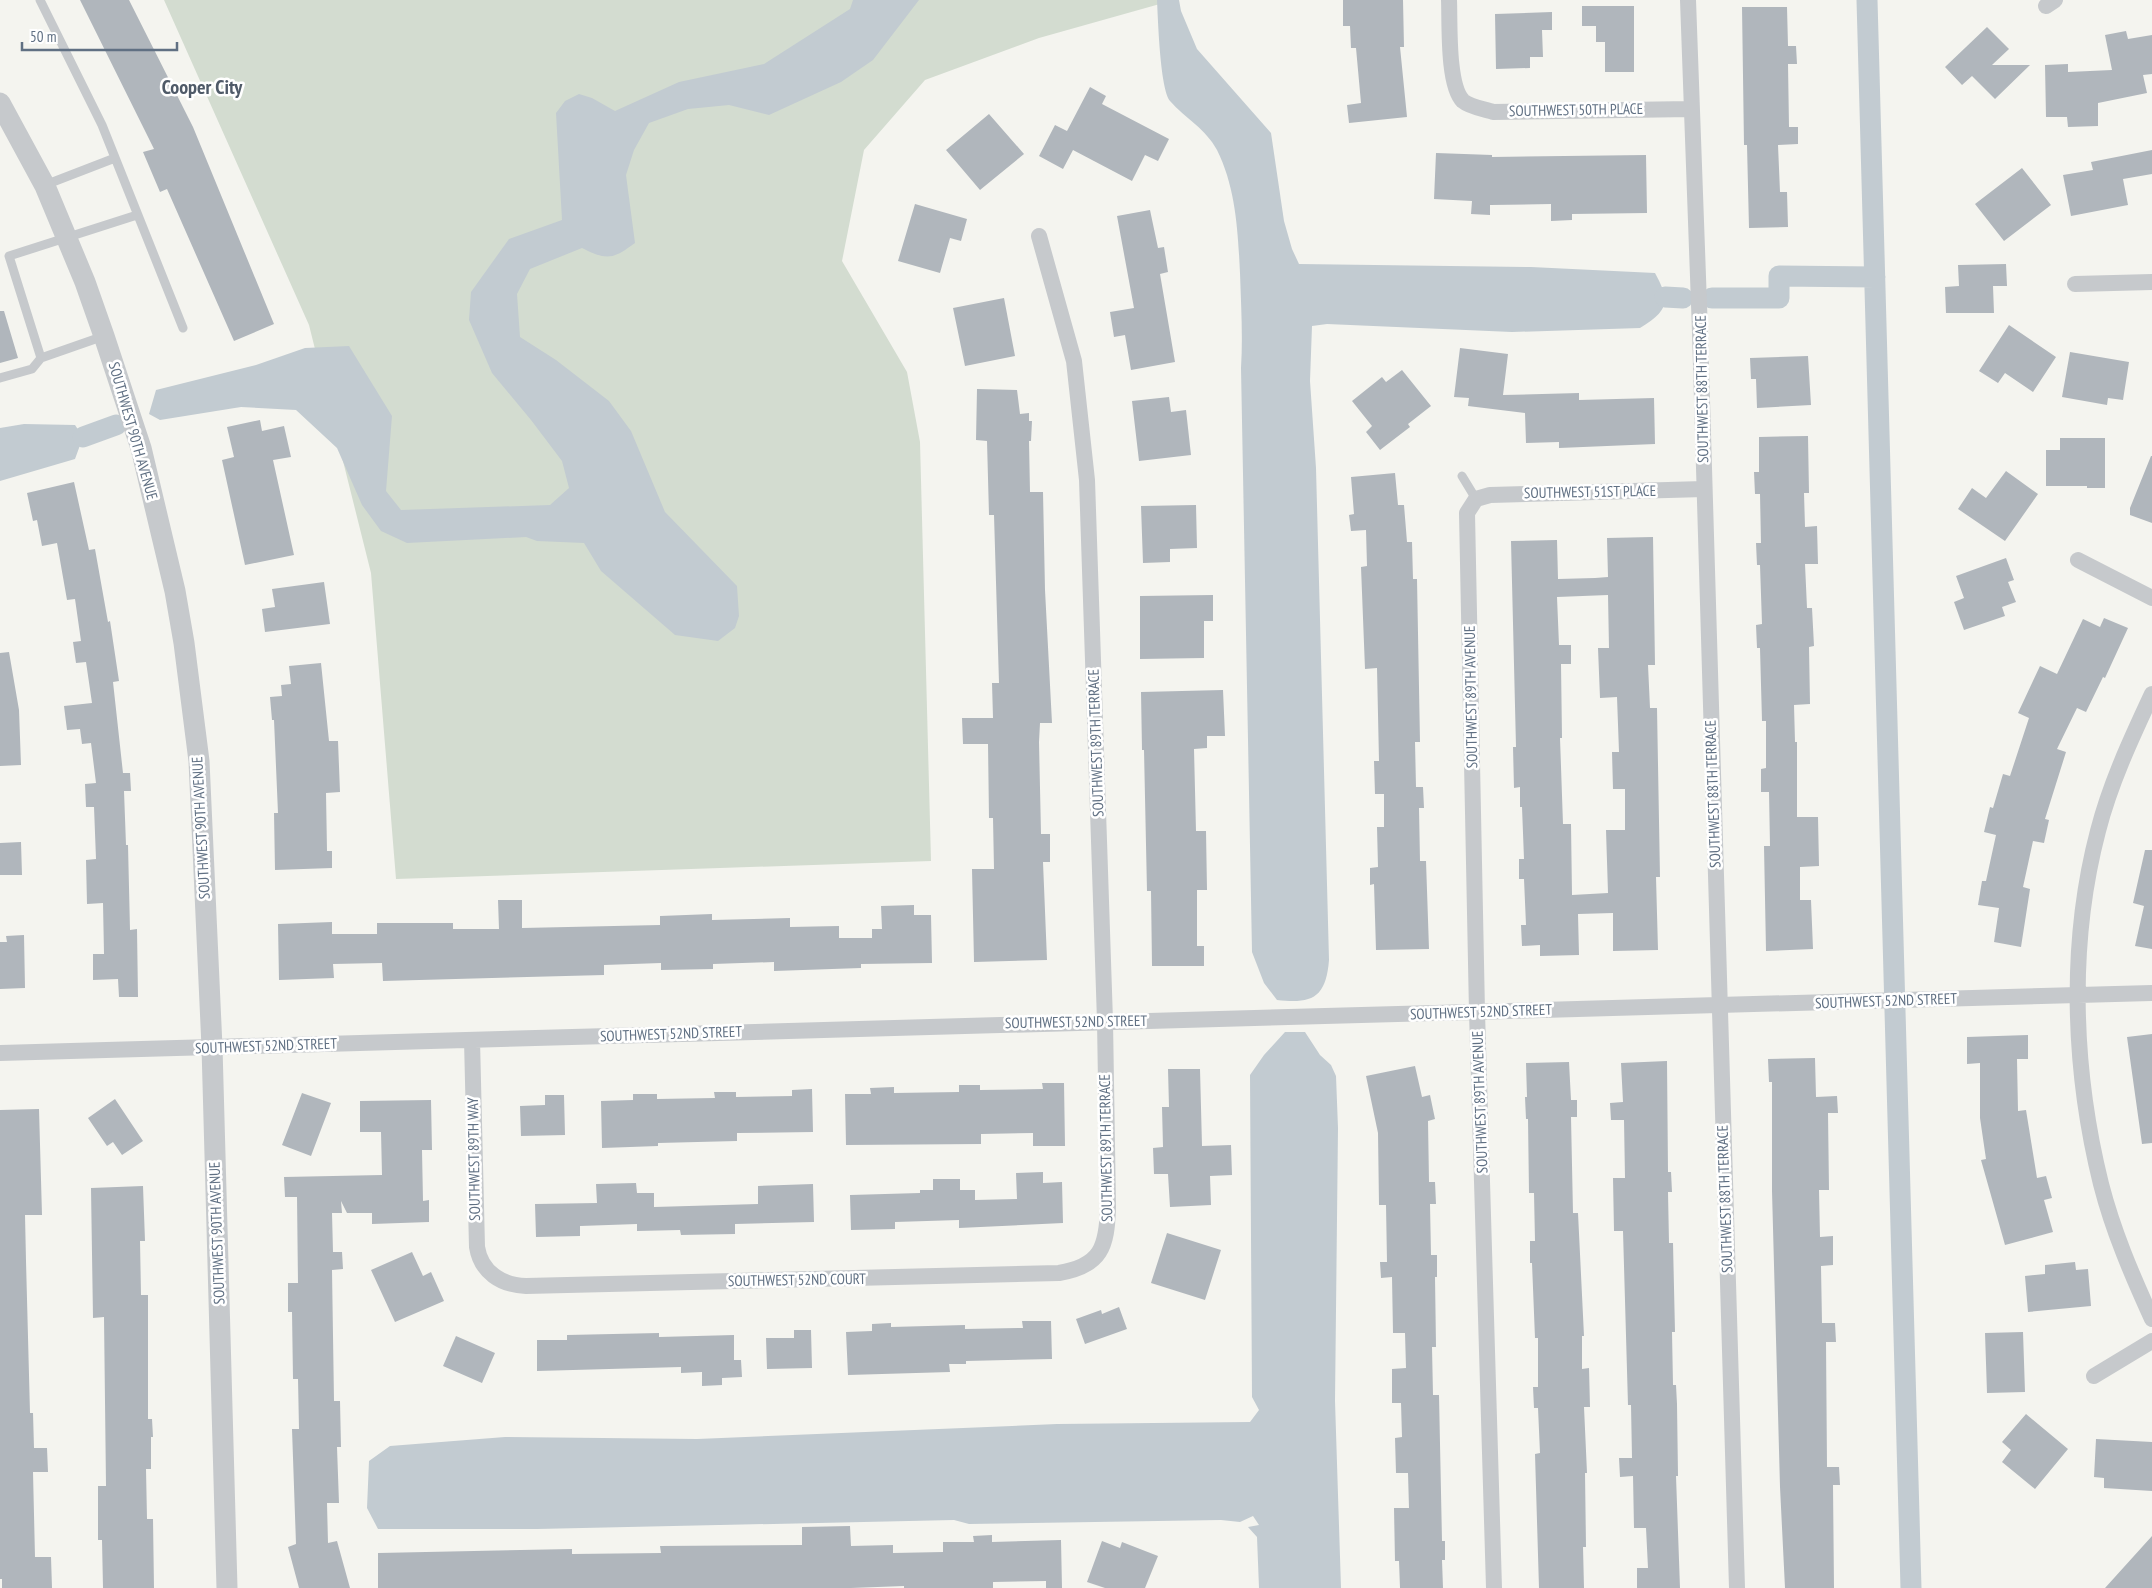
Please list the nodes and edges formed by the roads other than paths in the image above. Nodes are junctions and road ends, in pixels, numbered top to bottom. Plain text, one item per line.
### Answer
1 (40, 0) edge
2 (1449, 0) edge
3 (1688, 0) edge
4 (0, 103) edge
5 (1691, 109) junction
6 (115, 158) junction
7 (45, 186) junction
8 (136, 215) junction
9 (1039, 236) dead end
10 (66, 238) junction
11 (4, 258) edge
12 (2152, 282) edge
13 (2075, 284) dead end
14 (183, 328) dead end
15 (104, 336) junction
16 (41, 358) junction
17 (0, 378) edge
18 (1462, 476) dead end
19 (1704, 490) junction
20 (1476, 499) junction
21 (2078, 560) dead end
22 (2152, 598) edge
23 (2152, 694) edge
24 (2152, 993) edge
25 (2078, 995) junction
26 (1719, 1006) junction
27 (1477, 1012) junction
28 (1105, 1021) junction
29 (472, 1040) junction
30 (212, 1047) junction
31 (0, 1053) edge
32 (1099, 1253) joint
33 (492, 1274) joint
34 (2152, 1319) edge
35 (2152, 1341) edge
36 (2094, 1376) dead end
37 (227, 1588) edge
38 (1494, 1588) edge
39 (1737, 1588) edge

1 - 6 lane
2 - 5 street, SOUTHWEST 50TH PLACE
3 - 5 street, SOUTHWEST 88TH TERRACE
4 - 7 street, SOUTHWEST 90TH AVENUE
5 - 19 street, SOUTHWEST 88TH TERRACE
6 - 7 lane
6 - 8 lane
7 - 10 street, SOUTHWEST 90TH AVENUE
8 - 10 lane
8 - 14 lane
9 - 28 street, SOUTHWEST 89TH TERRACE
10 - 11 lane
10 - 15 street, SOUTHWEST 90TH AVENUE
11 - 16 lane
12 - 13 street
15 - 16 lane
15 - 30 street, SOUTHWEST 90TH AVENUE
16 - 17 lane
18 - 20 lane
19 - 20 street, SOUTHWEST 51ST PLACE
19 - 26 street, SOUTHWEST 88TH TERRACE
20 - 27 street, SOUTHWEST 89TH AVENUE
21 - 22 street
23 - 25 street
24 - 25 street, SOUTHWEST 52ND STREET
25 - 26 street, SOUTHWEST 52ND STREET
25 - 34 street
26 - 27 street, SOUTHWEST 52ND STREET
26 - 39 street, SOUTHWEST 88TH TERRACE
27 - 28 street, SOUTHWEST 52ND STREET
27 - 38 street, SOUTHWEST 89TH AVENUE
28 - 29 street, SOUTHWEST 52ND STREET
28 - 32 street, SOUTHWEST 89TH TERRACE
29 - 30 street, SOUTHWEST 52ND STREET
29 - 33 street, SOUTHWEST 89TH WAY
30 - 31 street, SOUTHWEST 52ND STREET
30 - 37 street, SOUTHWEST 90TH AVENUE
32 - 33 street, SOUTHWEST 52ND COURT
35 - 36 street

